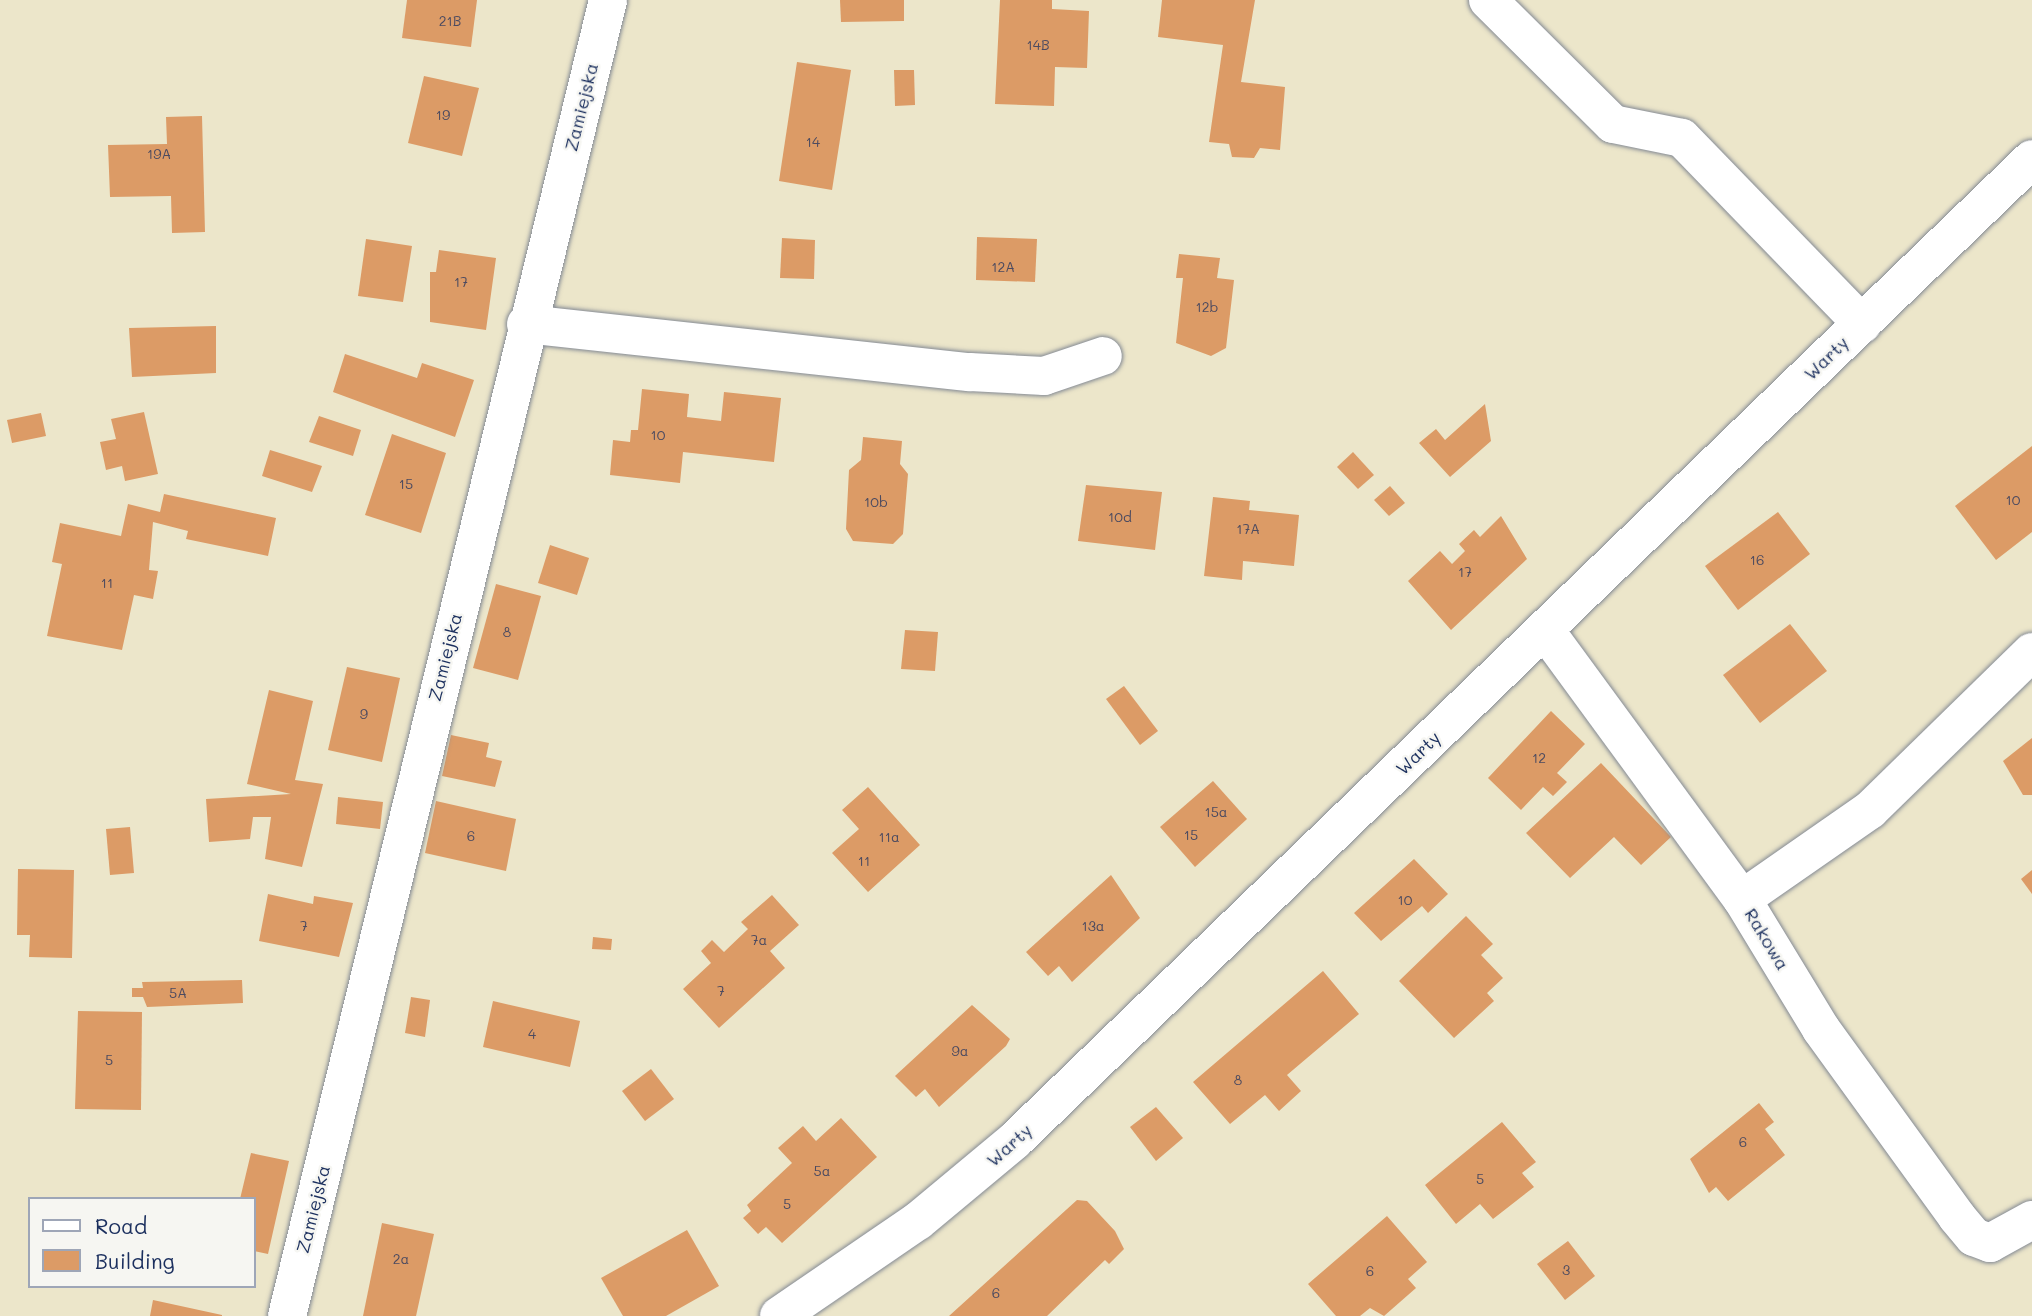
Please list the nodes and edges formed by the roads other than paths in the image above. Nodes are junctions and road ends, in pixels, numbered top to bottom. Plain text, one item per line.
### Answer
1 (608, 0) edge
2 (1488, 0) edge
3 (2032, 159) edge
4 (526, 324) junction
5 (1861, 324) junction
6 (1103, 356) dead end
7 (1545, 630) junction
8 (2032, 652) edge
9 (1742, 899) junction
10 (2032, 1220) edge
11 (287, 1316) edge
12 (779, 1316) edge

1 - 4 street, Zamiejska
2 - 5 street
3 - 5 street, Warty
4 - 6 street
4 - 11 street, Zamiejska
5 - 7 street, Warty
7 - 9 street, Rakowa
7 - 12 street, Warty
8 - 9 street
9 - 10 street, Rakowa

